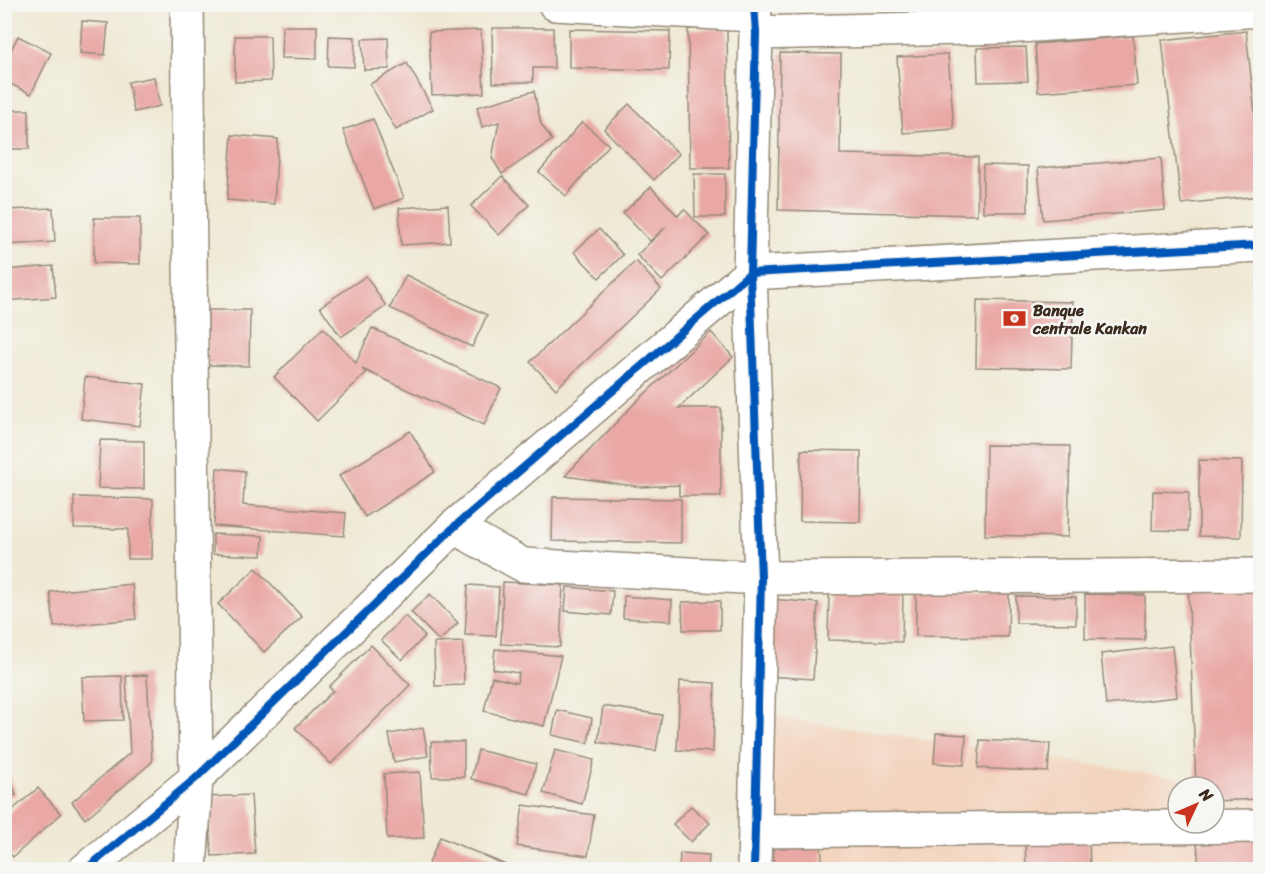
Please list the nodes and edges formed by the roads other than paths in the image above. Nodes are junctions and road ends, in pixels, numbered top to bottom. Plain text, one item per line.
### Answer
1 (187, 4) edge
2 (555, 4) edge
3 (1260, 10) edge
4 (755, 18) edge
5 (1260, 245) edge
6 (750, 273) junction
7 (454, 527) junction
8 (1260, 575) edge
9 (761, 579) junction
10 (196, 778) junction
11 (1260, 826) edge
12 (755, 831) junction
13 (85, 870) edge
14 (190, 870) edge
15 (754, 870) edge

1 - 10 street
2 - 4 street
3 - 4 street
4 - 6 street
5 - 6 street
6 - 7 street
6 - 9 street
7 - 9 street
7 - 10 street
8 - 9 street
9 - 12 street
10 - 13 street
10 - 14 street
11 - 12 street
12 - 15 street

